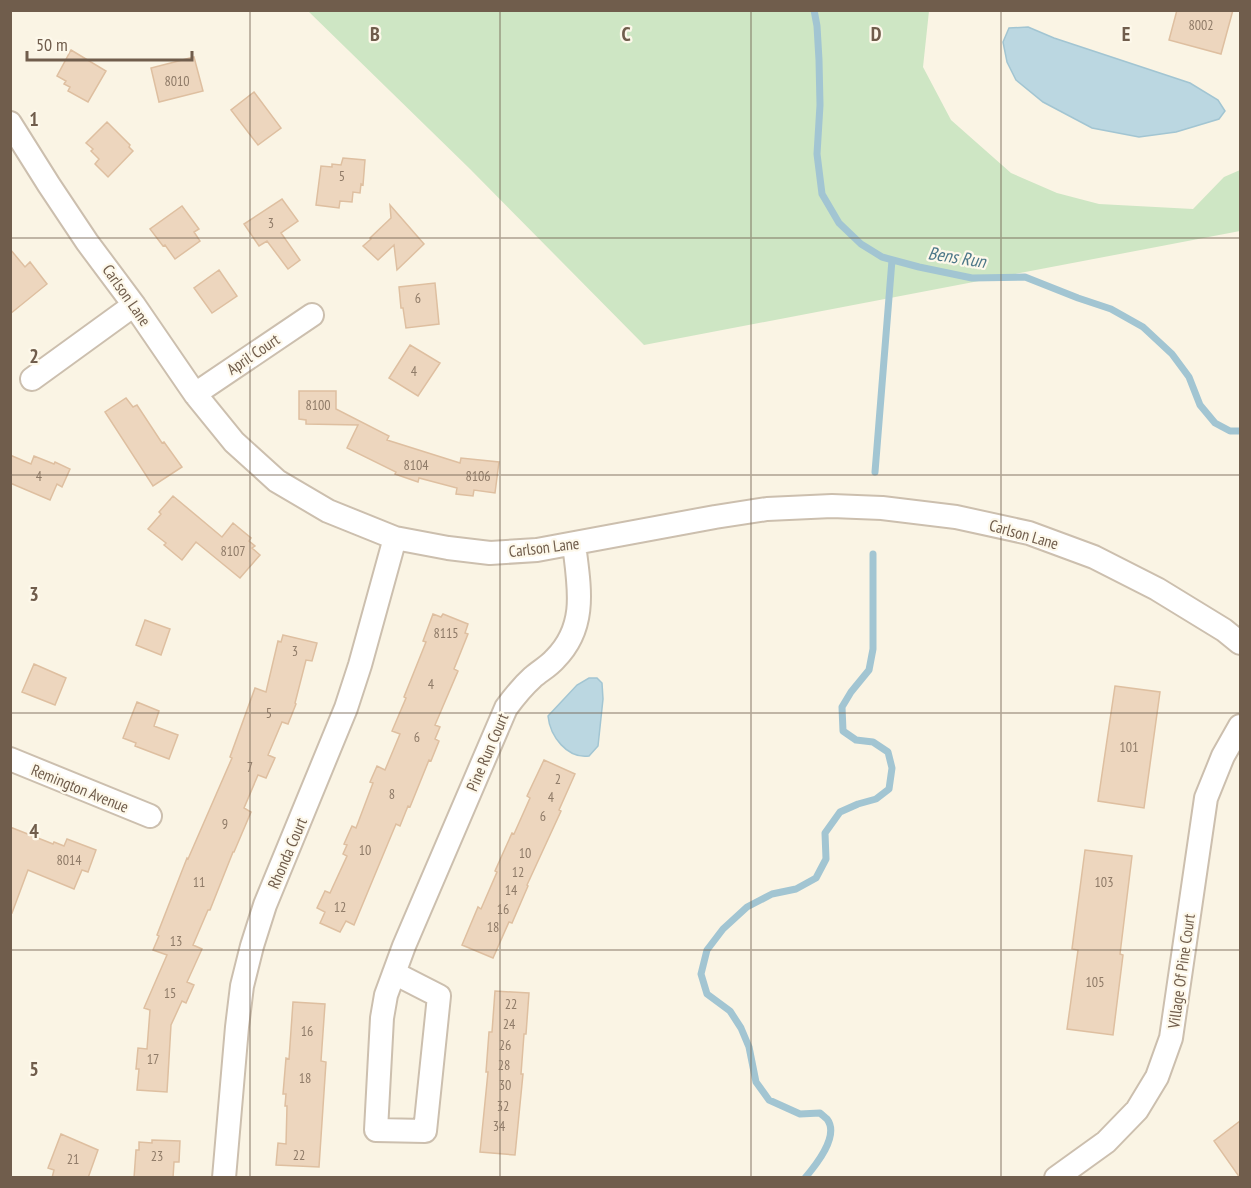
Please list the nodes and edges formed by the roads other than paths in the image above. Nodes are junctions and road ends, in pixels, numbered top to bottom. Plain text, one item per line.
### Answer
1 (10, 123) edge
2 (134, 305) junction
3 (312, 315) dead end
4 (32, 379) dead end
5 (195, 394) junction
6 (394, 538) junction
7 (574, 544) junction
8 (1240, 643) edge
9 (1240, 726) edge
10 (10, 759) edge
11 (150, 816) dead end
12 (394, 973) junction
13 (224, 1178) edge
14 (1056, 1178) edge

1 - 2 street, Carlson Lane
2 - 4 street
2 - 5 street, Carlson Lane
3 - 5 street, April Court
5 - 6 street, Carlson Lane
6 - 7 street, Carlson Lane
6 - 13 street, Rhonda Court
7 - 8 street, Carlson Lane
7 - 12 street, Pine Run Court
9 - 14 street, Village Of Pine Court
10 - 11 street, Remington Avenue
12 - 12 street, Pine Run Court

